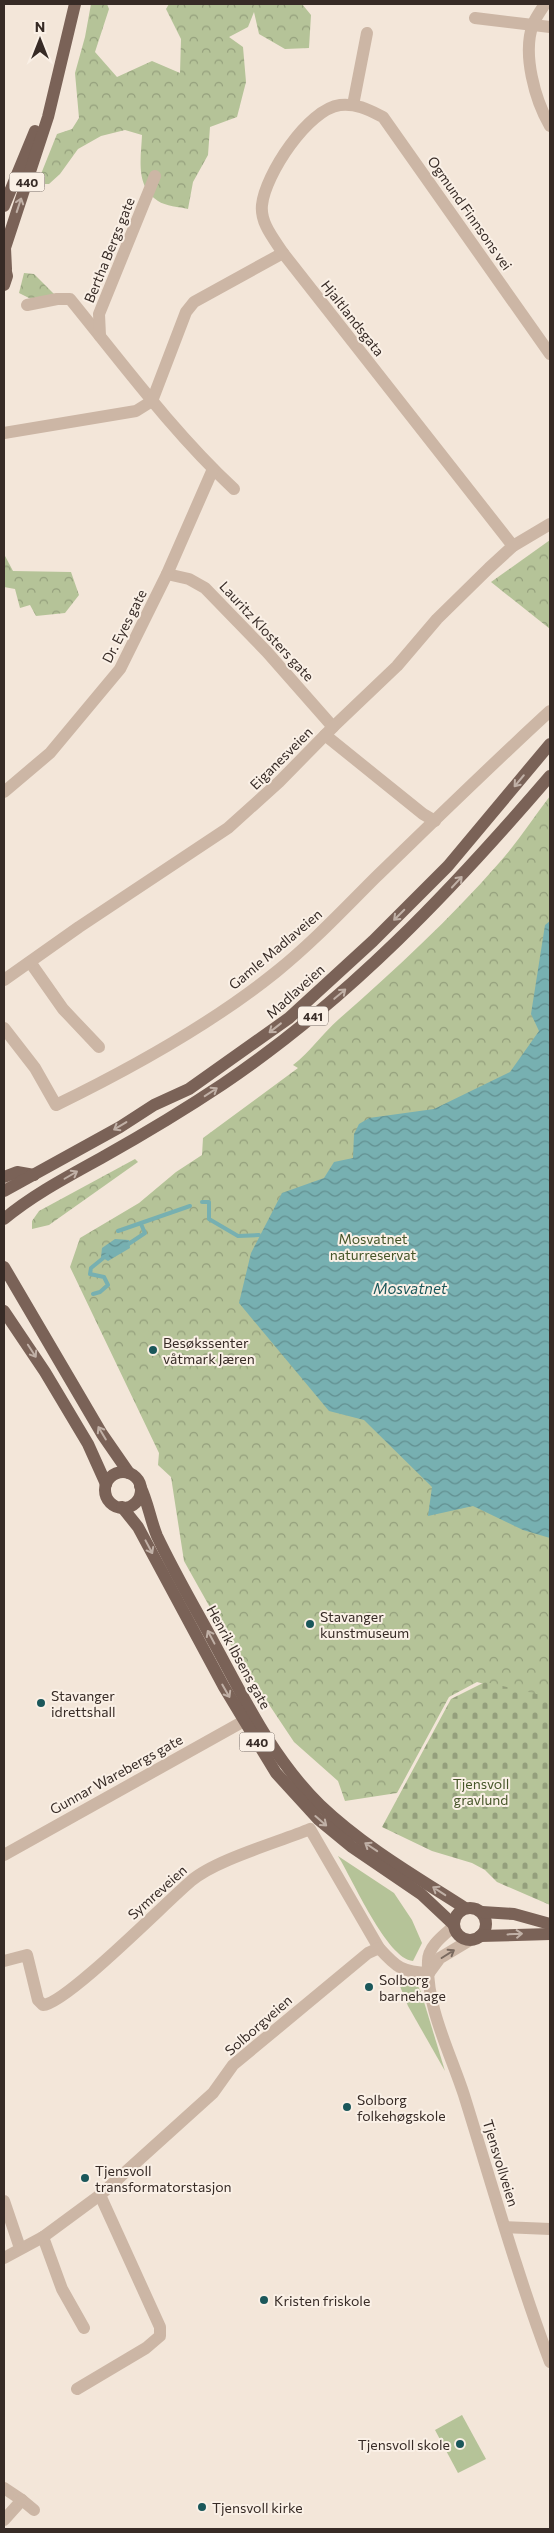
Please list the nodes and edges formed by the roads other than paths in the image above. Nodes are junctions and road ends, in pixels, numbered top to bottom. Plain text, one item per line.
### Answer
1 (75, 4) edge
2 (545, 4) edge
3 (475, 18) dead end
4 (533, 25) junction
5 (550, 27) edge
6 (367, 33) dead end
7 (52, 95) junction
8 (353, 104) junction
9 (337, 105) joint
10 (550, 126) edge
11 (155, 176) dead end
12 (4, 206) edge
13 (283, 253) junction
14 (5, 266) edge
15 (4, 285) edge
16 (27, 305) dead end
17 (100, 336) junction
18 (550, 354) edge
19 (152, 401) junction
20 (4, 433) edge
21 (213, 469) junction
22 (234, 489) dead end
23 (550, 524) edge
24 (513, 546) junction
25 (167, 574) junction
26 (550, 710) edge
27 (329, 731) junction
28 (550, 744) edge
29 (550, 776) edge
30 (4, 792) edge
31 (435, 821) junction
32 (30, 962) junction
33 (4, 980) edge
34 (4, 1028) edge
35 (98, 1047) dead end
36 (34, 1175) junction
37 (4, 1177) edge
38 (4, 1190) edge
39 (4, 1219) edge
40 (4, 1267) edge
41 (4, 1311) edge
42 (129, 1473) junction
43 (106, 1484) junction
44 (140, 1486) junction
45 (122, 1507) junction
46 (244, 1721) junction
47 (4, 1855) edge
48 (465, 1908) junction
49 (482, 1912) junction
50 (550, 1924) edge
51 (454, 1925) junction
52 (550, 1934) edge
53 (475, 1938) junction
54 (379, 1948) junction
55 (4, 1961) edge
56 (430, 1973) junction
57 (100, 2195) junction
58 (4, 2201) edge
59 (504, 2227) junction
60 (550, 2229) edge
61 (42, 2237) junction
62 (20, 2248) junction
63 (4, 2258) edge
64 (84, 2328) dead end
65 (550, 2362) edge
66 (77, 2389) dead end
67 (4, 2488) edge
68 (22, 2500) junction
69 (34, 2510) dead end
70 (4, 2520) edge

1 - 7 main road, 440
2 - 4 street
3 - 4 street
4 - 5 street
4 - 10 street
6 - 8 street
7 - 12 main road, 440
14 -> 7 main road, 440
8 - 9 street, Ogmund Finnsons vei
8 - 18 street, Ogmund Finnsons vei
9 - 13 street, Hjaltlandsgata
11 - 17 street, Bertha Bergs gate
13 - 19 street
13 - 24 street, Hjaltlandsgata
14 - 15 main road, 440
16 - 17 street, Bertha Bergs gate
17 - 19 street, Bertha Bergs gate
19 - 20 street
19 - 21 street, Bertha Bergs gate
21 - 22 street, Bertha Bergs gate
21 - 25 street, Dr. Eyes gate
23 - 24 street, Eiganesveien
24 - 27 street, Eiganesveien
25 - 27 street, Lauritz Klosters gate
25 - 30 street, Dr. Eyes gate
26 - 31 street, Gamle Madlaveien
27 - 31 street, Lauritz Klosters gate
27 - 32 street, Eiganesveien
28 -> 36 main road, Madlaveien / 441
39 -> 29 main road, Madlaveien / 441
31 - 34 street, Gamle Madlaveien
32 - 33 street, Eiganesveien
32 - 35 street
36 - 37 main road
36 - 38 main road, Madlaveien / 441
42 -> 40 main road, 440
41 -> 43 main road, 440
42 - 43 main road
42 - 44 main road, 440
43 - 45 main road, 440
44 - 45 main road
48 -> 44 main road, Henrik Ibsens gate / 440
45 -> 46 main road, Henrik Ibsens gate / 440
46 - 47 street, Gunnar Warebergs gate
46 -> 51 main road, Henrik Ibsens gate / 440
48 - 49 main road, 440
48 - 51 main road
49 - 50 main road, 440
49 - 53 main road
51 - 53 main road, 440
51 - 56 street, Tjensvollveien
53 -> 52 main road
56 -> 53 street
54 - 55 street, Symreveien
54 - 56 street
54 - 57 street, Solborgveien
56 - 59 street, Tjensvollveien
57 - 61 street, Solborgveien
57 - 66 street
58 - 62 street
59 - 60 street
59 - 65 street, Tjensvollveien
61 - 62 street, Solborgveien
61 - 64 street
62 - 63 street, Solborgveien
67 - 68 street
68 - 69 street
68 - 70 street

